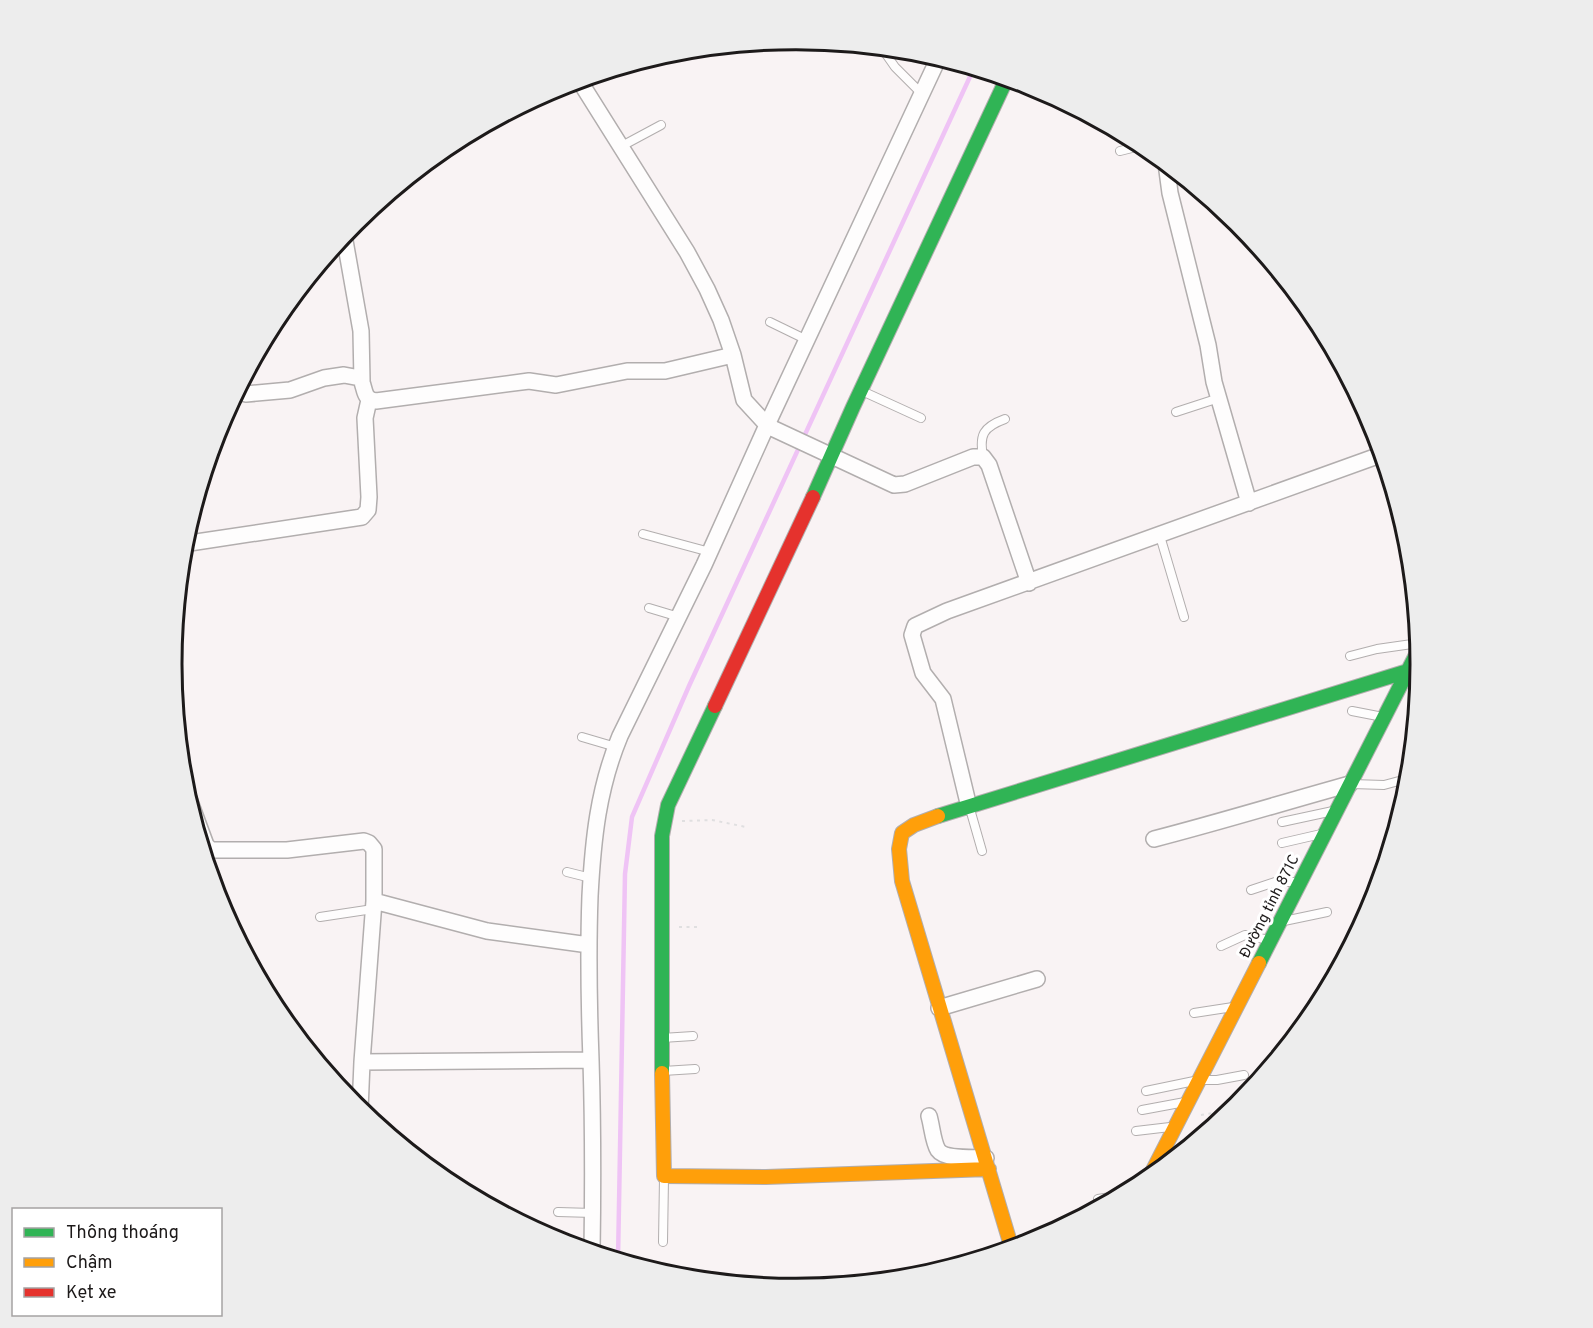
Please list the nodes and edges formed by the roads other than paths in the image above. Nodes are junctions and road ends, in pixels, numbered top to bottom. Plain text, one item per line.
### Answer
1 (888, 57) edge
2 (935, 65) edge
3 (1006, 86) edge
4 (584, 88) edge
5 (922, 94) junction
6 (661, 125) dead end
7 (620, 147) junction
8 (1131, 148) edge
9 (1120, 151) dead end
10 (1167, 173) edge
11 (346, 246) edge
12 (770, 322) dead end
13 (807, 340) junction
14 (733, 355) junction
15 (362, 381) junction
16 (860, 390) junction
17 (244, 394) edge
18 (1219, 398) junction
19 (369, 400) junction
20 (1176, 412) dead end
21 (921, 418) dead end
22 (1005, 419) dead end
23 (771, 427) junction
24 (829, 456) junction
25 (983, 457) junction
26 (1375, 457) edge
27 (1249, 503) junction
28 (643, 534) dead end
29 (1160, 536) junction
30 (194, 542) edge
31 (710, 552) junction
32 (1029, 583) junction
33 (649, 608) dead end
34 (679, 617) junction
35 (1184, 617) dead end
36 (1411, 646) edge
37 (1350, 656) dead end
38 (1411, 665) edge
39 (1408, 671) junction
40 (1352, 711) dead end
41 (1384, 718) junction
42 (582, 737) dead end
43 (616, 747) junction
44 (1400, 781) edge
45 (1350, 784) junction
46 (969, 807) junction
47 (1337, 810) junction
48 (1282, 822) dead end
49 (1325, 834) junction
50 (1154, 838) dead end
51 (1282, 843) dead end
52 (211, 850) edge
53 (982, 851) dead end
54 (567, 872) dead end
55 (591, 878) junction
56 (1300, 881) junction
57 (1251, 890) dead end
58 (374, 905) junction
59 (1327, 912) dead end
60 (320, 917) dead end
61 (1280, 922) junction
62 (1270, 940) junction
63 (589, 945) junction
64 (1221, 946) dead end
65 (1037, 979) dead end
66 (1237, 1006) junction
67 (939, 1008) junction
68 (1194, 1013) dead end
69 (693, 1036) dead end
70 (661, 1038) junction
71 (591, 1060) junction
72 (362, 1062) junction
73 (695, 1070) dead end
74 (662, 1071) junction
75 (1244, 1075) dead end
76 (1199, 1080) junction
77 (1146, 1091) dead end
78 (361, 1097) edge
79 (1188, 1102) junction
80 (1142, 1110) dead end
81 (930, 1116) dead end
82 (1178, 1122) junction
83 (1136, 1131) dead end
84 (1158, 1161) edge
85 (987, 1163) junction
86 (664, 1176) junction
87 (558, 1212) dead end
88 (593, 1213) junction
89 (1009, 1240) edge
90 (663, 1242) dead end
91 (592, 1244) edge

1 - 5 lane
2 - 5 street
3 - 16 street
4 - 7 street
5 - 13 street
6 - 7 lane
7 - 14 street
8 - 9 lane
10 - 18 street
11 - 15 street
12 - 13 lane
13 - 23 street
14 - 19 street
14 - 23 street
15 - 17 street
15 - 19 street
16 - 21 lane
16 - 24 street
18 - 20 lane
18 - 27 street
19 - 30 street
22 - 25 lane
23 - 24 street
23 - 31 street
24 - 25 street
24 - 70 street
25 - 32 street
26 - 27 street
27 - 29 street
28 - 31 lane
29 - 32 street
29 - 35 lane
31 - 34 street
32 - 46 street
33 - 34 lane
34 - 43 street
36 - 37 lane
38 - 39 street, Đường tỉnh 871C
39 - 41 street, Đường tỉnh 871C
39 - 46 street
40 - 41 lane
41 - 45 street, Đường tỉnh 871C
42 - 43 lane
43 - 55 street
44 - 45 lane
45 - 47 street, Đường tỉnh 871C
45 - 50 street
46 - 53 lane
46 - 67 street
47 - 48 lane
47 - 49 street, Đường tỉnh 871C
49 - 51 lane
49 - 56 street, Đường tỉnh 871C
52 - 58 street
54 - 55 lane
55 - 63 street
56 - 57 lane
56 - 61 street, Đường tỉnh 871C
58 - 60 lane
58 - 63 street
58 - 72 street
59 - 61 lane
61 - 62 street, Đường tỉnh 871C
62 - 64 lane
62 - 66 street, Đường tỉnh 871C
63 - 71 street
65 - 67 street
66 - 68 lane
66 - 76 street, Đường tỉnh 871C
67 - 85 street
69 - 70 lane
70 - 74 street
71 - 72 street
71 - 88 street
72 - 78 street
73 - 74 lane
74 - 86 street
75 - 76 lane
76 - 77 lane
76 - 79 street, Đường tỉnh 871C
79 - 80 lane
79 - 82 street, Đường tỉnh 871C
81 - 85 street
82 - 83 lane
82 - 84 street, Đường tỉnh 871C
85 - 86 street
85 - 89 street
86 - 90 lane
87 - 88 lane
88 - 91 street

